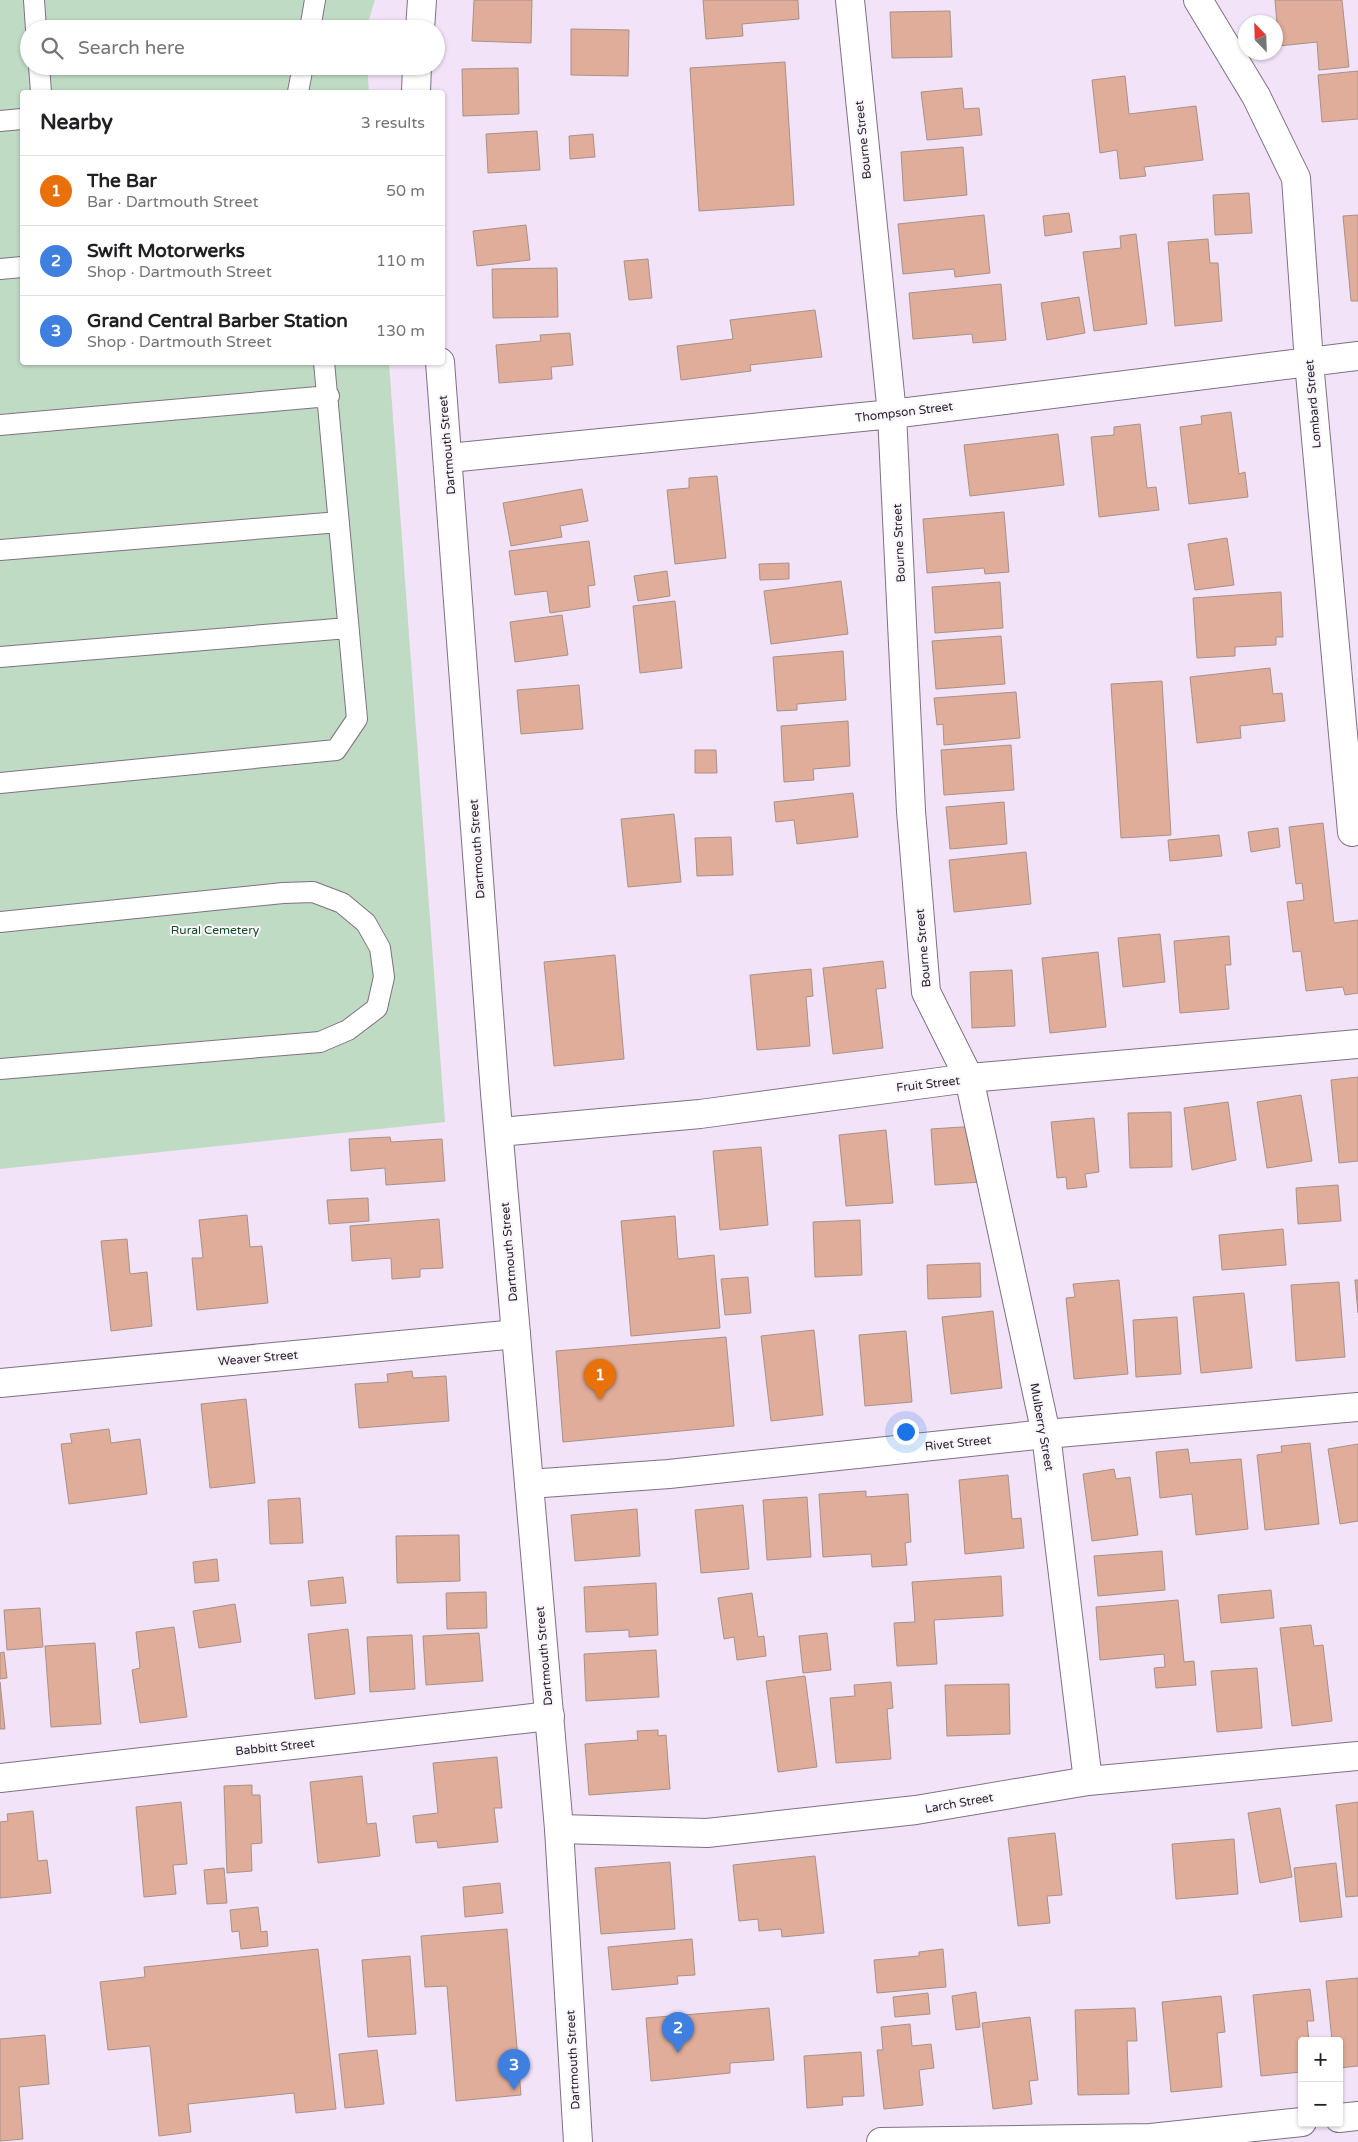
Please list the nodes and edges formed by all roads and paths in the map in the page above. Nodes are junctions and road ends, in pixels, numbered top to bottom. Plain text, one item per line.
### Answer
1 (34, 0) edge
2 (315, 0) edge
3 (422, 0) edge
4 (850, 0) edge
5 (1198, 0) edge
6 (35, 20) edge
7 (312, 20) edge
8 (421, 20) edge
9 (40, 75) edge
10 (301, 75) edge
11 (417, 75) edge
12 (41, 90) edge
13 (298, 90) edge
14 (416, 90) edge
15 (20, 119) edge
16 (0, 121) edge
17 (20, 268) edge
18 (0, 270) edge
19 (1358, 356) edge
20 (1309, 362) junction
21 (324, 365) edge
22 (440, 365) edge
23 (329, 396) junction
24 (892, 414) junction
25 (0, 425) edge
26 (449, 458) junction
27 (339, 522) junction
28 (0, 550) edge
29 (348, 628) junction
30 (0, 658) edge
31 (0, 784) edge
32 (1352, 832) dead end
33 (0, 922) edge
34 (1358, 1044) edge
35 (0, 1069) edge
36 (969, 1078) junction
37 (499, 1132) junction
38 (516, 1334) junction
39 (0, 1383) edge
40 (1358, 1407) edge
41 (1046, 1434) junction
42 (529, 1484) junction
43 (550, 1716) junction
44 (1358, 1756) edge
45 (0, 1778) edge
46 (1088, 1782) junction
47 (559, 1830) junction
48 (1358, 2116) edge
49 (1343, 2118) edge
50 (1298, 2122) edge
51 (578, 2142) edge
52 (881, 2142) edge

1 - 6 lane
2 - 7 lane
3 - 8 street
4 - 24 street, Bourne Street
5 - 20 street, Lombard Street
9 - 12 lane
10 - 13 lane
11 - 14 street
15 - 16 lane
17 - 18 lane
19 - 20 street, Thompson Street
20 - 24 street, Thompson Street
20 - 32 street, Lombard Street
21 - 23 lane
22 - 26 street, Dartmouth Street
23 - 25 lane
23 - 27 lane
24 - 26 street, Thompson Street
24 - 36 street, Bourne Street
26 - 37 street, Dartmouth Street
27 - 28 lane
27 - 29 lane
29 - 30 lane
29 - 31 lane
33 - 35 lane
34 - 36 street, Fruit Street
36 - 37 street, Fruit Street
36 - 41 street, Mulberry Street
37 - 38 street, Dartmouth Street
38 - 39 street, Weaver Street
38 - 42 street, Dartmouth Street
40 - 41 street, Rivet Street
41 - 42 street, Rivet Street
41 - 46 street, Mulberry Street
42 - 43 street, Dartmouth Street
43 - 45 street, Babbitt Street
43 - 47 street, Dartmouth Street
44 - 46 street, Larch Street
46 - 47 street, Larch Street
47 - 51 street, Dartmouth Street
48 - 49 street
50 - 52 street

